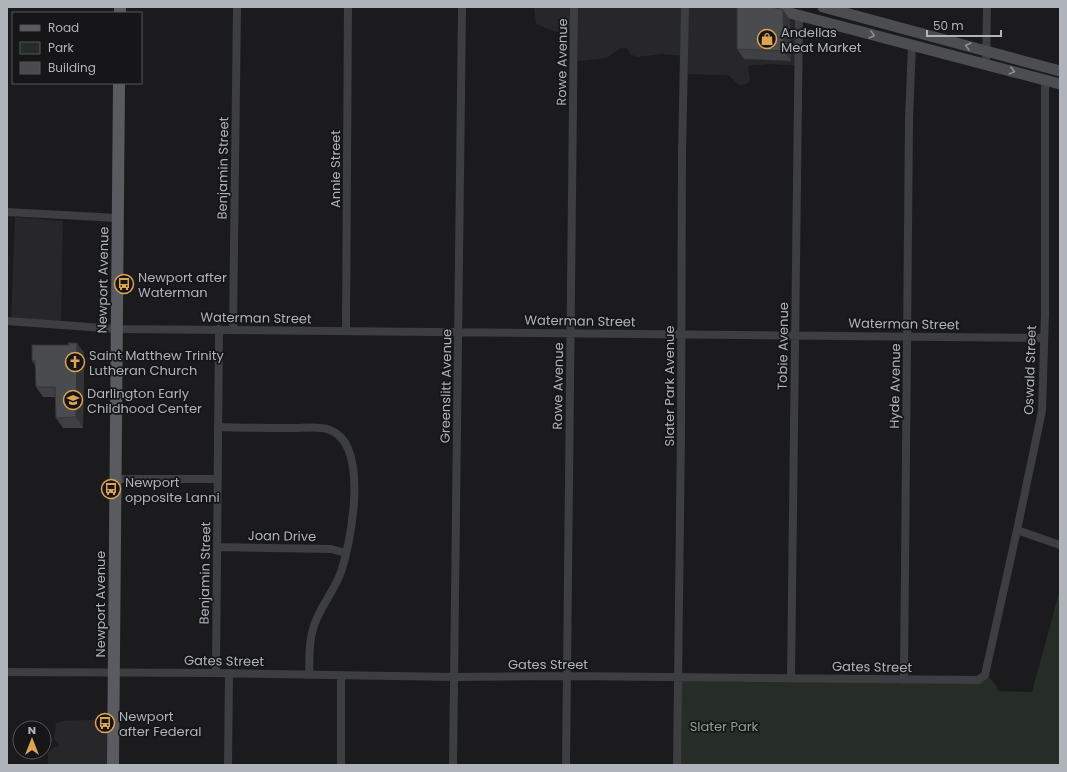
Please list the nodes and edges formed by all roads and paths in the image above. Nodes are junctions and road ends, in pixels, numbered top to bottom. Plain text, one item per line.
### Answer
1 (237, 7) edge
2 (348, 7) edge
3 (462, 7) edge
4 (574, 7) edge
5 (686, 7) edge
6 (767, 7) edge
7 (823, 7) edge
8 (986, 7) edge
9 (799, 15) junction
10 (912, 45) junction
11 (986, 50) junction
12 (986, 64) junction
13 (1060, 70) edge
14 (1045, 80) junction
15 (119, 84) edge
16 (1060, 84) edge
17 (7, 212) edge
18 (118, 218) junction
19 (7, 321) edge
20 (117, 329) junction
21 (219, 329) junction
22 (233, 329) junction
23 (346, 331) junction
24 (458, 332) junction
25 (570, 332) junction
26 (681, 335) junction
27 (795, 335) junction
28 (908, 336) junction
29 (1044, 338) junction
30 (218, 427) junction
31 (115, 478) junction
32 (218, 479) junction
33 (1018, 530) junction
34 (1060, 545) edge
35 (217, 547) junction
36 (346, 553) junction
37 (7, 672) edge
38 (114, 673) junction
39 (216, 673) junction
40 (229, 673) junction
41 (309, 674) junction
42 (341, 675) junction
43 (567, 676) junction
44 (454, 677) junction
45 (677, 677) junction
46 (791, 677) junction
47 (982, 678) joint
48 (904, 680) junction
49 (113, 765) edge
50 (228, 765) edge
51 (341, 765) edge
52 (453, 765) edge
53 (566, 765) edge
54 (676, 765) edge

1 - 22 street, Benjamin Street
2 - 23 street, Annie Street
3 - 24 street, Greenslitt Avenue
4 - 25 street, Rowe Avenue
5 - 26 street, Slater Park Avenue
6 - 9 main road
11 -> 7 main road
8 - 11 street
9 -> 10 main road
9 - 27 street, Tobie Avenue
10 - 12 main road
10 - 28 street, Hyde Avenue
11 - 12 street
11 - 13 main road
12 -> 14 main road
14 - 16 main road
14 - 29 street, Oswald Street
15 - 18 main road, Newport Avenue
17 - 18 street
18 - 20 main road, Newport Avenue
19 - 20 street, Waterman Street
20 - 21 street, Waterman Street
20 - 31 main road, Newport Avenue
21 - 22 street, Waterman Street
21 - 30 street, Benjamin Street
22 - 23 street, Waterman Street
23 - 24 street, Waterman Street
24 - 25 street, Waterman Street
24 - 44 street, Greenslitt Avenue
25 - 26 street, Waterman Street
25 - 43 street, Rowe Avenue
26 - 27 street, Waterman Street
26 - 45 street, Slater Park Avenue
27 - 28 street, Waterman Street
27 - 46 street, Tobie Avenue
28 - 29 street, Waterman Street
28 - 48 street, Hyde Avenue
29 - 33 street, Oswald Street
30 - 32 street, Benjamin Street
30 - 36 street
31 - 32 street
31 - 38 main road, Newport Avenue
32 - 35 street, Benjamin Street
33 - 34 street
33 - 47 street, Oswald Street
35 - 36 street, Joan Drive
35 - 39 street, Benjamin Street
36 - 41 street
37 - 38 street, Gates Street
38 - 39 street, Gates Street
38 - 49 main road, Newport Avenue
39 - 40 street, Gates Street
40 - 41 street, Gates Street
40 - 50 street
41 - 42 street, Gates Street
42 - 44 street, Gates Street
42 - 51 street
43 - 44 street, Gates Street
43 - 45 street, Gates Street
43 - 53 street, Rowe Avenue
44 - 52 street, Greenslitt Avenue
45 - 46 street, Gates Street
45 - 54 street, Slater Park Avenue
46 - 48 street, Gates Street
47 - 48 street, Gates Street

